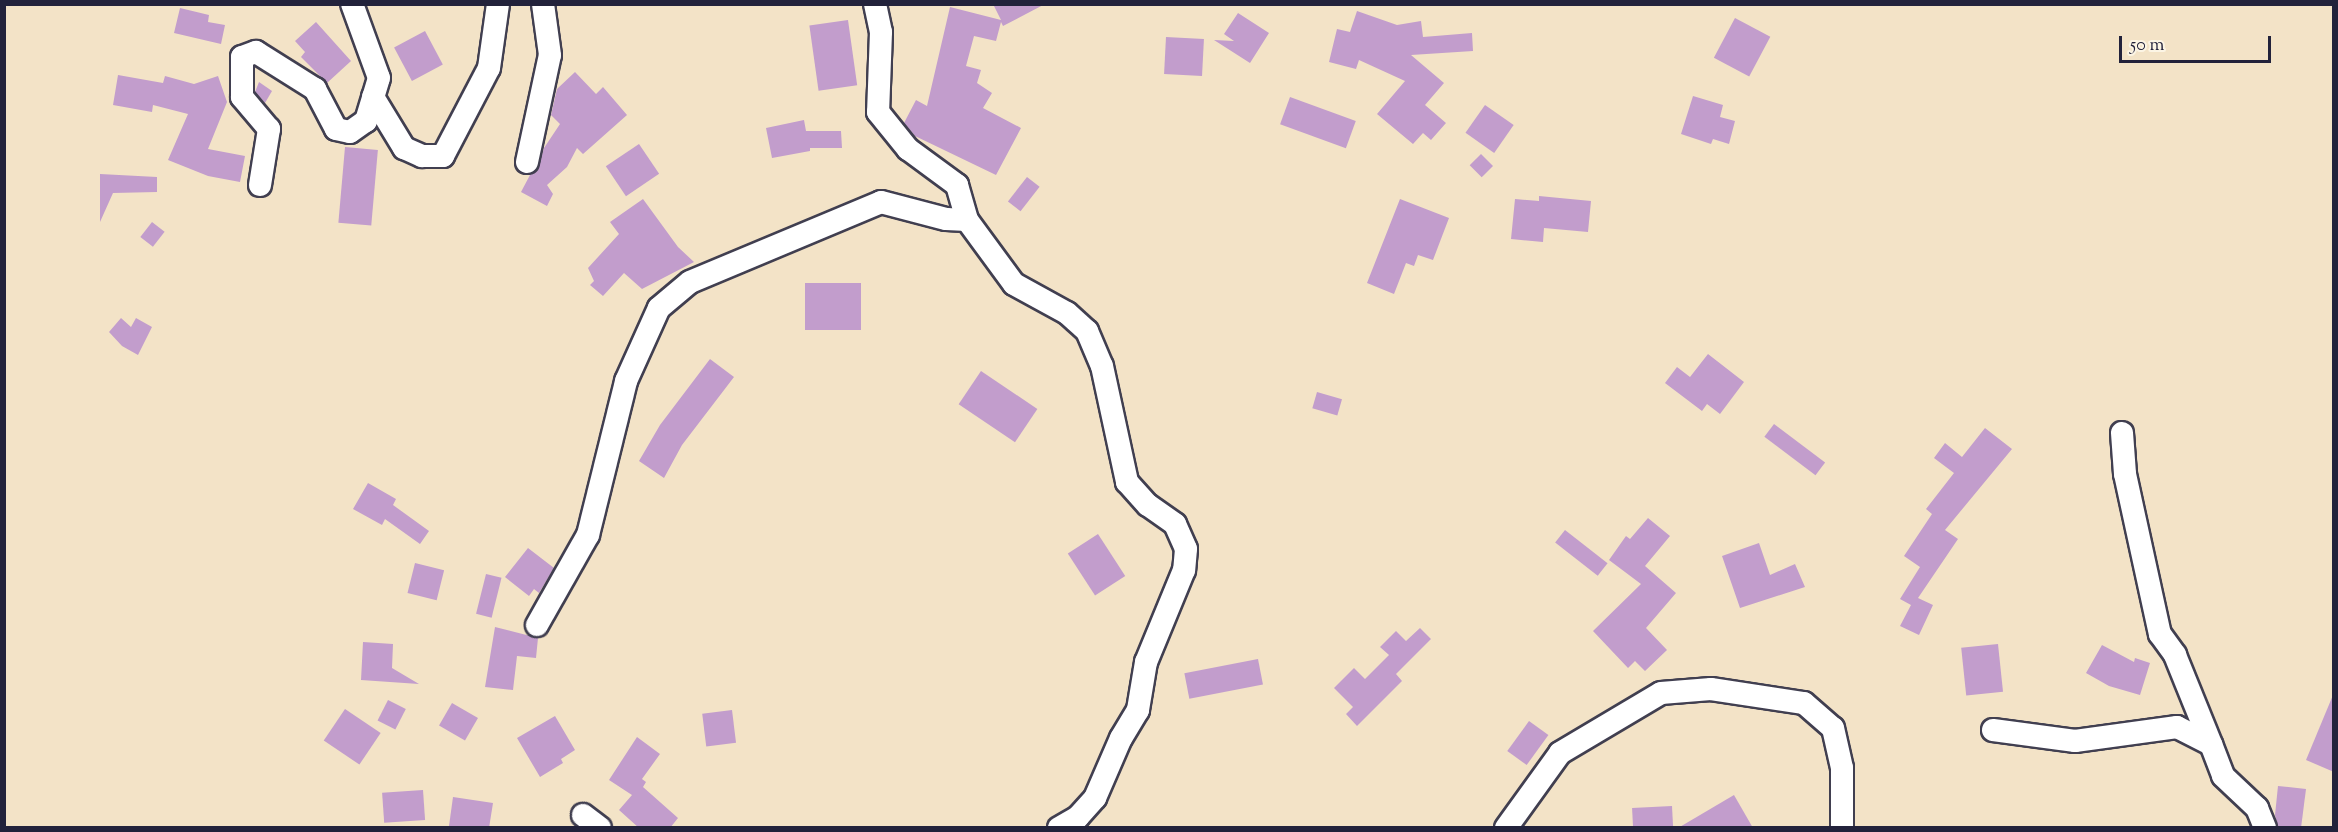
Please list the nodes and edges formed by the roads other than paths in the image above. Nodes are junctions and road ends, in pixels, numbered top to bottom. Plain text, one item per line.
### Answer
1 (352, 4) edge
2 (498, 4) edge
3 (543, 4) edge
4 (875, 4) edge
5 (373, 97) junction
6 (527, 162) dead end
7 (260, 185) dead end
8 (967, 220) junction
9 (2122, 433) dead end
10 (537, 625) dead end
11 (1993, 730) dead end
12 (2211, 744) junction
13 (1059, 828) edge
14 (1506, 828) edge
15 (1842, 828) edge
16 (2265, 828) edge

1 - 5 street
2 - 5 street
3 - 6 street
4 - 8 street
5 - 7 street
8 - 10 street
8 - 13 street
9 - 12 street
11 - 12 street
12 - 16 street
14 - 15 street

